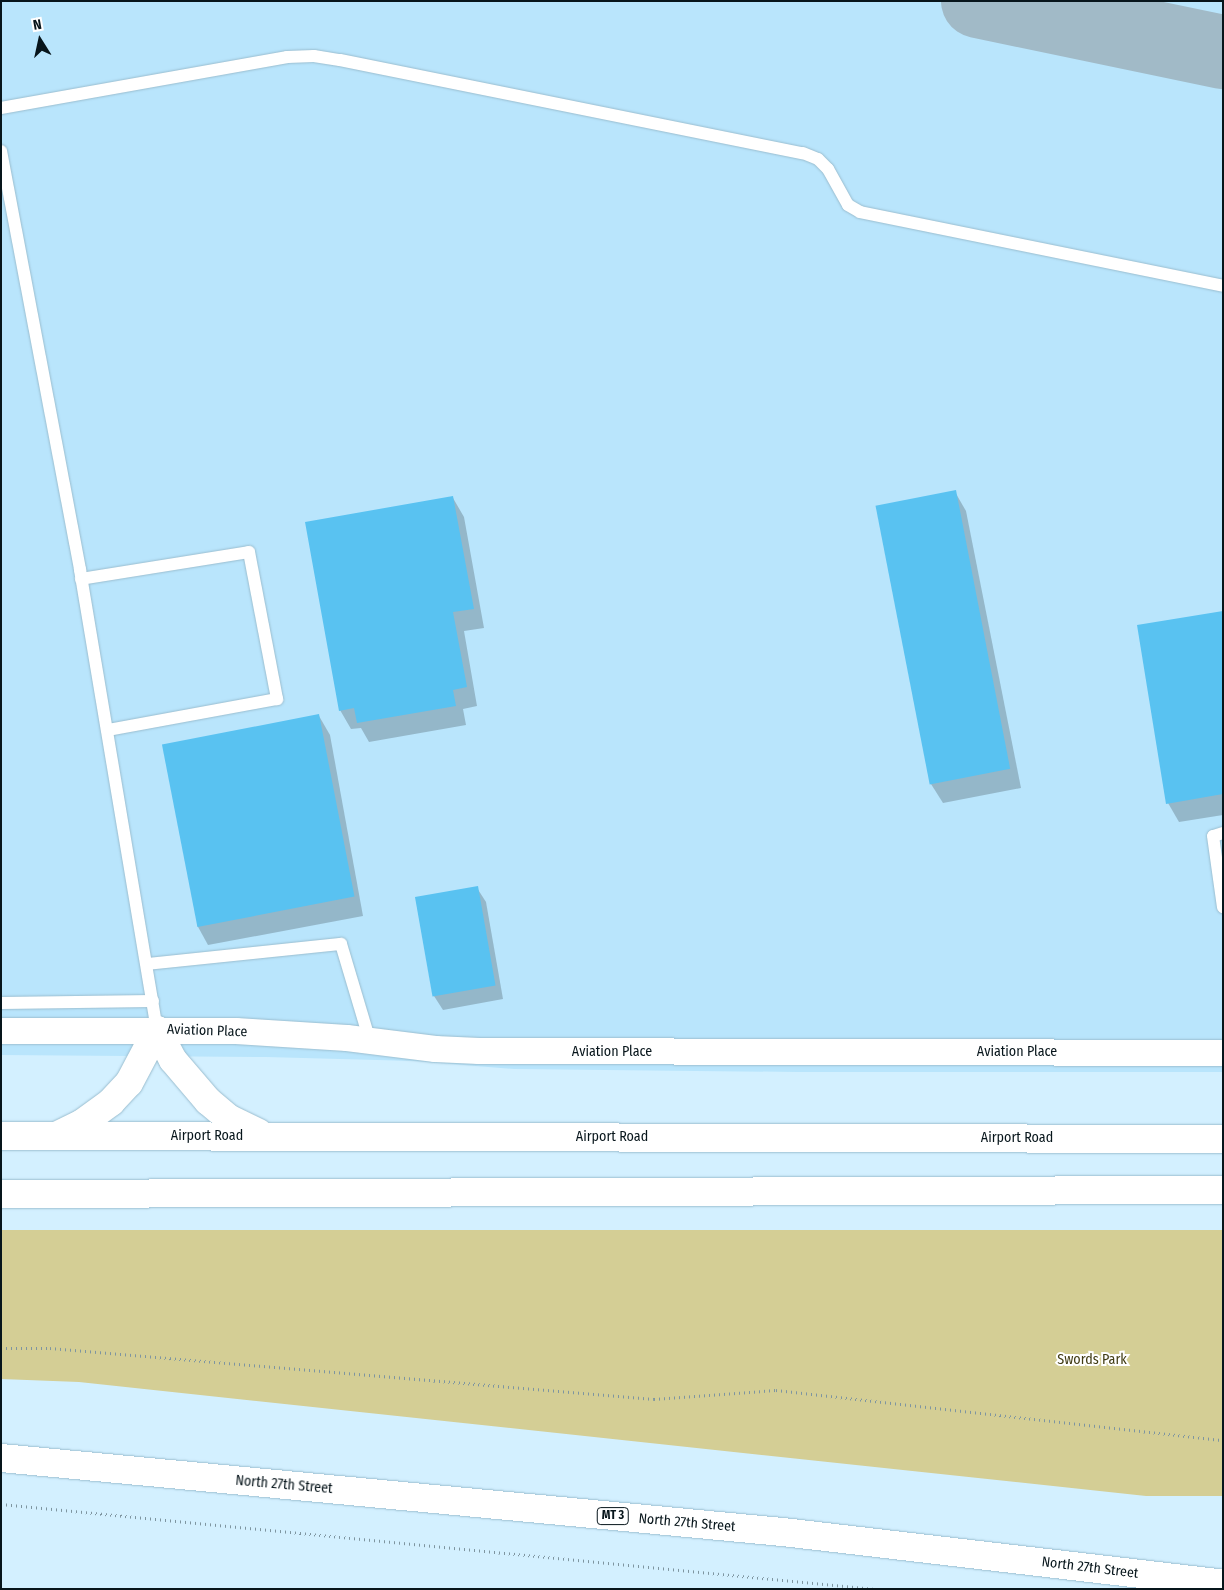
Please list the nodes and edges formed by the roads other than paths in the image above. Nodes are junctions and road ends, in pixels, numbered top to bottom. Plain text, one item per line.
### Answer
1 (1, 108) edge
2 (1, 151) edge
3 (1223, 286) edge
4 (82, 579) junction
5 (108, 730) junction
6 (1223, 833) edge
7 (1223, 907) edge
8 (147, 964) junction
9 (153, 1001) junction
10 (1, 1003) edge
11 (157, 1030) junction
12 (1, 1031) edge
13 (370, 1041) junction
14 (1223, 1053) edge
15 (1, 1136) edge
16 (57, 1136) junction
17 (265, 1136) junction
18 (1223, 1139) edge
19 (1223, 1190) edge
20 (1, 1194) edge
21 (1, 1458) edge
22 (1223, 1584) edge

1 - 3 lane
2 - 4 lane
4 - 5 lane
4 - 5 lane
5 - 8 lane
6 - 7 lane
8 - 9 lane
8 - 13 lane
9 - 10 lane
9 - 11 lane
11 - 12 street, Aviation Place
11 - 13 street, Aviation Place
11 - 16 main road
11 - 17 main road
13 - 14 street, Aviation Place
15 - 16 main road, Airport Road
16 - 17 main road, Airport Road
17 - 18 main road, Airport Road
19 - 20 main road
21 - 22 main road, North 27th Street / MT 3

